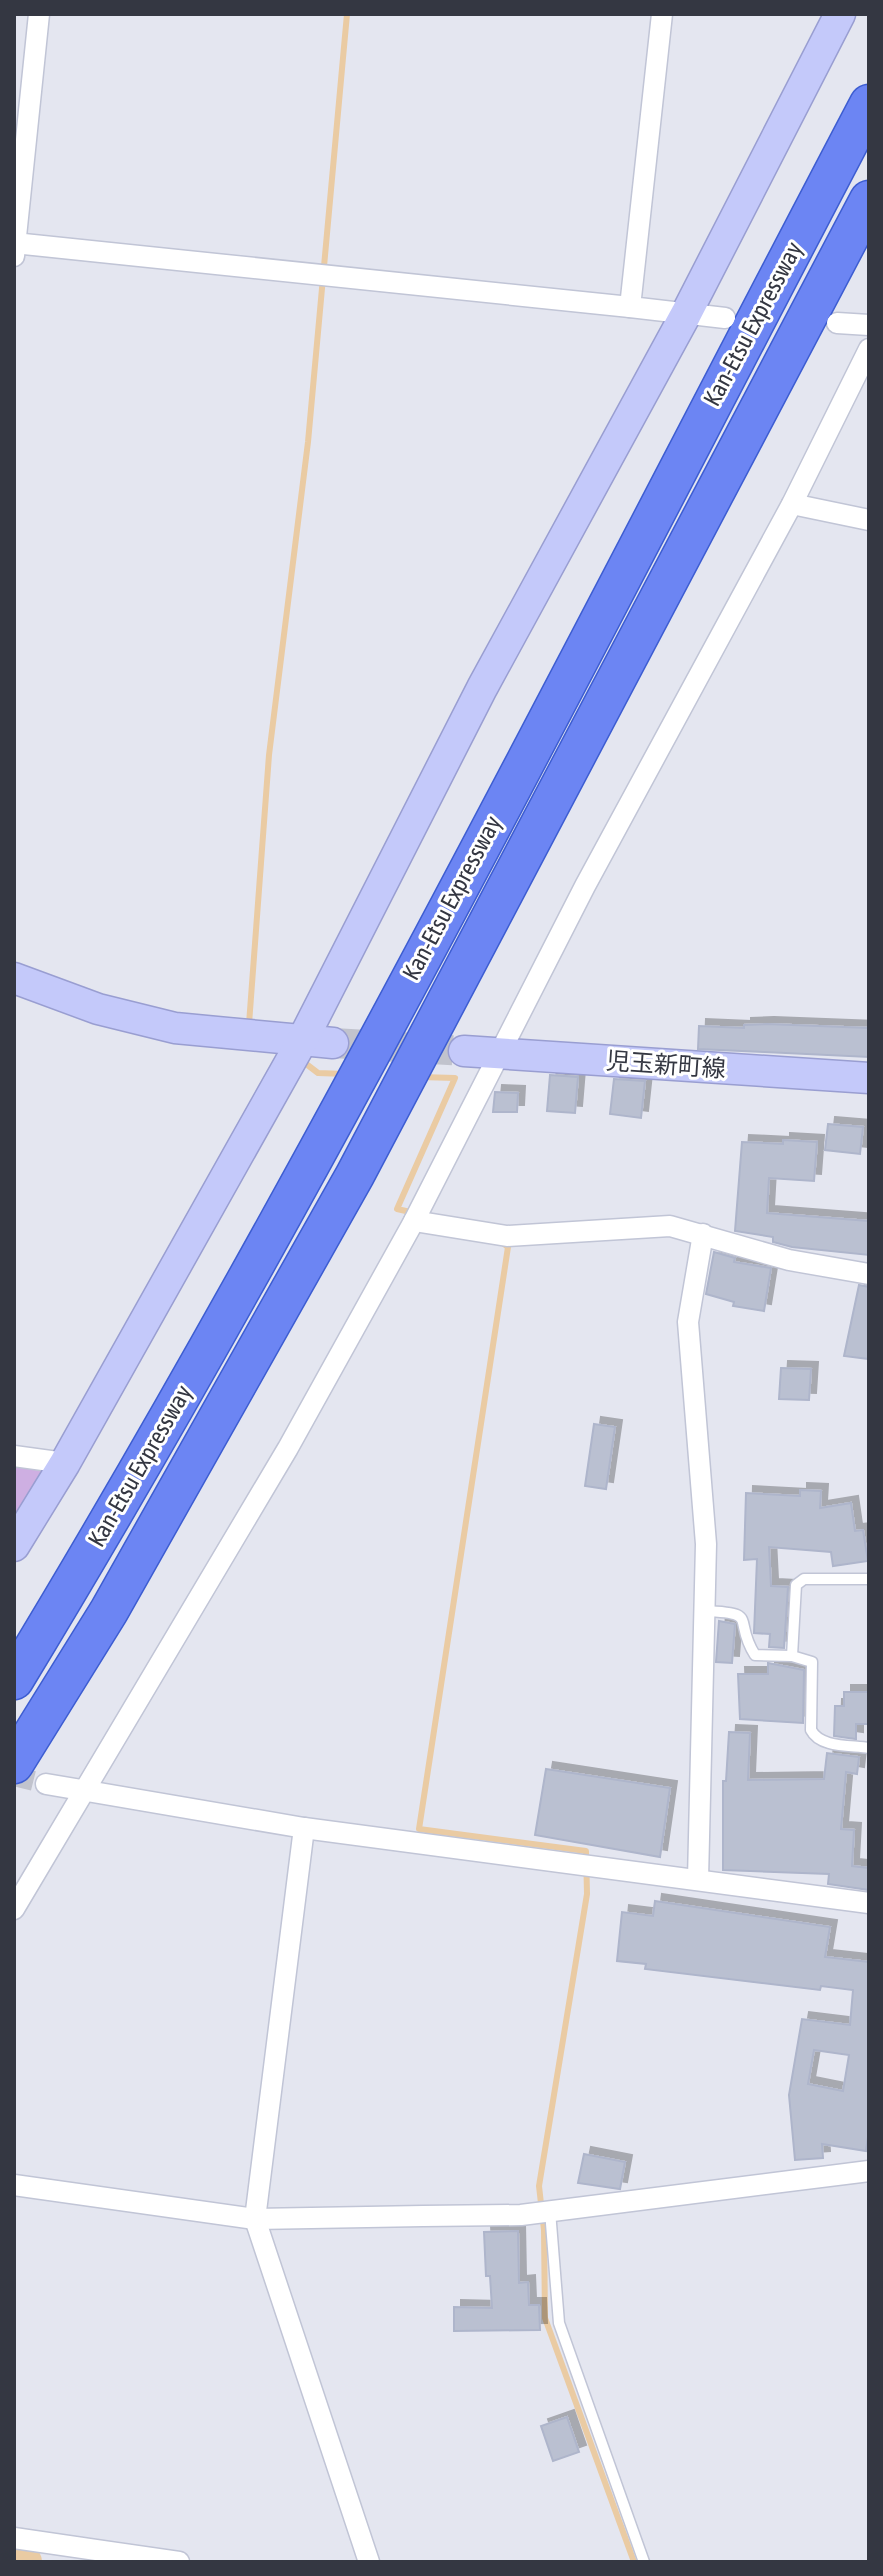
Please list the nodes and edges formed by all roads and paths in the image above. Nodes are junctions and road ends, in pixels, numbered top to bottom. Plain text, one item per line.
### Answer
1 (39, 14) edge
2 (662, 14) edge
3 (840, 14) edge
4 (869, 104) edge
5 (869, 200) edge
6 (14, 248) edge
7 (630, 307) junction
8 (686, 314) junction
9 (725, 318) dead end
10 (837, 323) dead end
11 (869, 325) edge
12 (869, 349) edge
13 (792, 504) junction
14 (869, 520) edge
15 (14, 978) edge
16 (302, 1041) junction
17 (333, 1043) tunnel mouth
18 (464, 1051) tunnel mouth
19 (498, 1053) junction
20 (869, 1078) edge
21 (414, 1221) junction
22 (703, 1234) junction
23 (869, 1274) edge
24 (14, 1456) edge
25 (65, 1463) junction
26 (14, 1546) edge
27 (869, 1579) edge
28 (704, 1611) junction
29 (792, 1656) junction
30 (14, 1680) edge
31 (869, 1748) edge
32 (14, 1764) edge
33 (46, 1784) tunnel mouth
34 (86, 1790) junction
35 (304, 1828) junction
36 (698, 1879) junction
37 (869, 1903) edge
38 (14, 1909) edge
39 (869, 2171) edge
40 (14, 2185) edge
41 (550, 2211) junction
42 (255, 2219) junction
43 (14, 2538) edge
44 (179, 2562) edge
45 (369, 2562) edge
46 (644, 2562) edge

1 - 6 street
2 - 7 street
3 - 8 street
4 - 30 highway, Kan-Etsu Expressway
5 - 32 highway, Kan-Etsu Expressway
6 - 7 street
7 - 8 street
8 - 9 street
8 - 16 street
10 - 11 street
12 - 13 street
13 - 14 street
13 - 19 street
15 - 16 street
16 - 17 street
16 - 25 street
18 - 19 street, 児玉新町線
19 - 20 street, 児玉新町線
19 - 21 street
21 - 22 street
21 - 34 street
22 - 23 street
22 - 28 street
24 - 25 street
25 - 26 street
27 - 29 lane
28 - 29 lane
28 - 36 street
29 - 31 lane
33 - 34 street
34 - 35 street
34 - 38 street
35 - 36 street
35 - 42 street
36 - 37 street
39 - 41 street
40 - 42 street
41 - 42 street
41 - 46 lane
42 - 45 street
43 - 44 street

